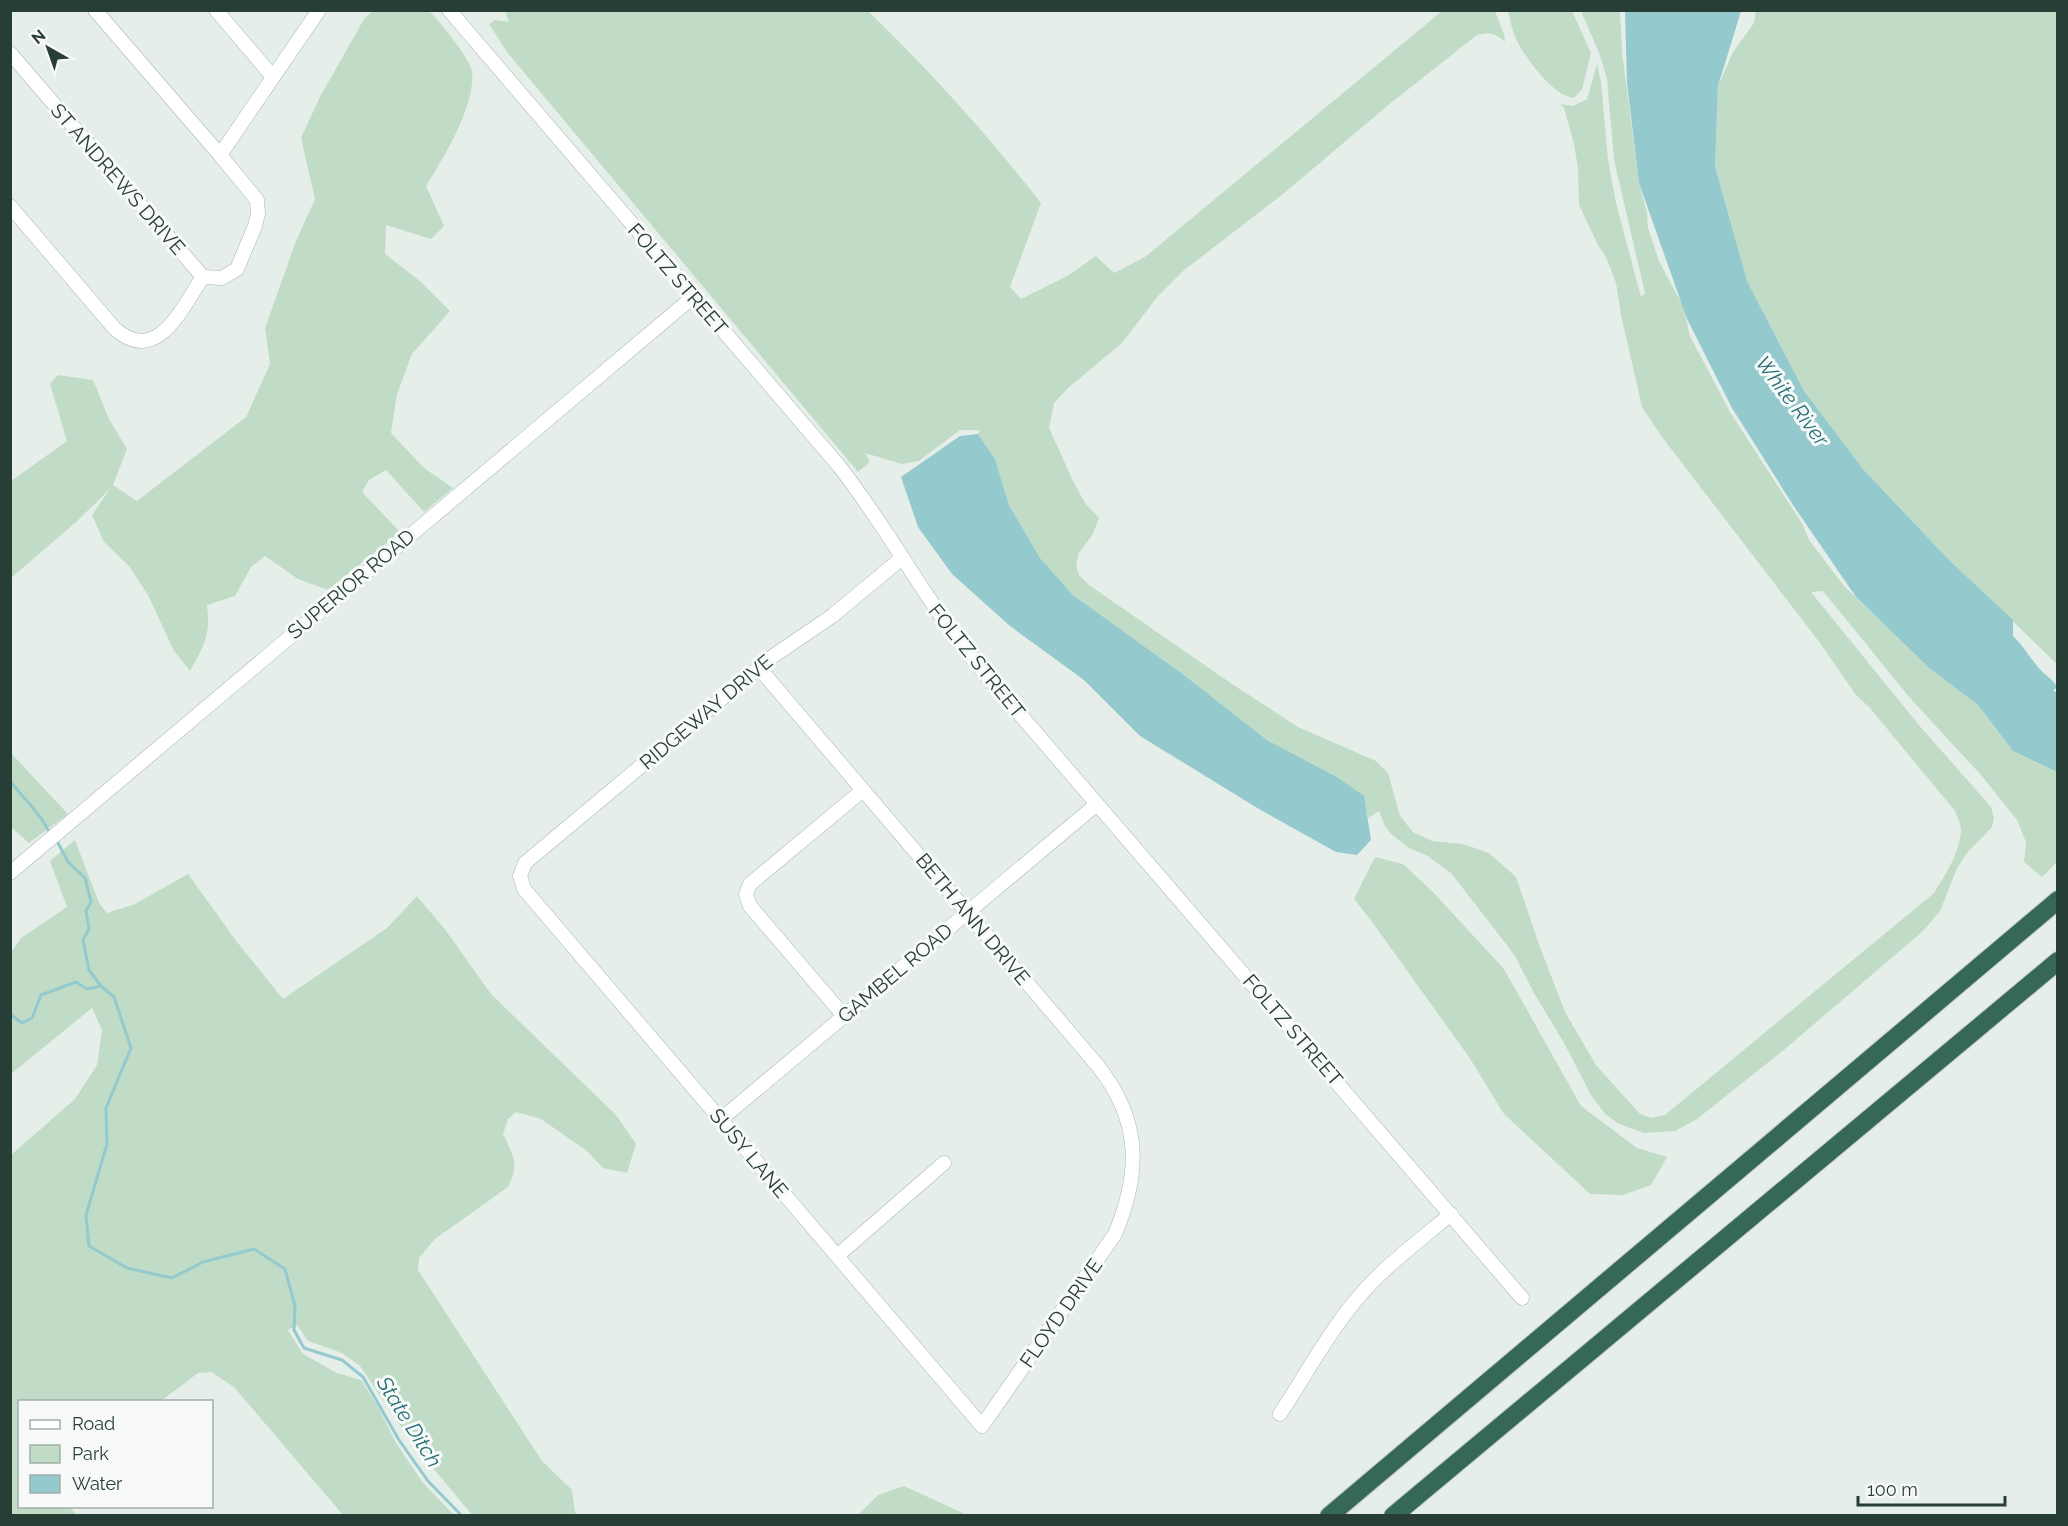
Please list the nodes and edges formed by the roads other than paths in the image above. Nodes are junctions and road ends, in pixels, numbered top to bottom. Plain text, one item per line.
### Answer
1 (95, 10) edge
2 (216, 10) edge
3 (319, 10) edge
4 (449, 10) edge
5 (10, 53) edge
6 (273, 77) junction
7 (220, 155) junction
8 (10, 206) edge
9 (203, 277) junction
10 (693, 297) junction
11 (902, 558) junction
12 (759, 668) junction
13 (863, 790) junction
14 (1097, 804) junction
15 (10, 873) edge
16 (520, 876) joint
17 (2058, 900) edge
18 (968, 913) junction
19 (2058, 961) edge
20 (844, 1016) junction
21 (720, 1120) junction
22 (944, 1163) dead end
23 (1129, 1194) joint
24 (1452, 1214) junction
25 (837, 1256) junction
26 (1522, 1298) dead end
27 (1280, 1414) dead end
28 (982, 1426) joint
29 (1329, 1515) edge
30 (1393, 1515) edge

1 - 7 street
2 - 6 street
3 - 6 street
4 - 10 street, FOLTZ STREET
5 - 9 street, ST ANDREWS DRIVE
6 - 7 street
7 - 9 street
8 - 9 street
10 - 11 street, FOLTZ STREET
10 - 15 street, SUPERIOR ROAD
11 - 12 street, RIDGEWAY DRIVE
11 - 14 street, FOLTZ STREET
12 - 13 street, BETH ANN DRIVE
12 - 16 street, RIDGEWAY DRIVE
13 - 18 street, BETH ANN DRIVE
13 - 20 street
14 - 18 street, GAMBEL ROAD
14 - 24 street, FOLTZ STREET
16 - 21 street, SUSY LANE
17 - 29 highway
18 - 20 street, GAMBEL ROAD
18 - 23 street, BETH ANN DRIVE
19 - 30 highway
20 - 21 street, GAMBEL ROAD
21 - 25 street, SUSY LANE
22 - 25 street
23 - 28 street, FLOYD DRIVE
24 - 26 street, FOLTZ STREET
24 - 27 street
25 - 28 street, SUSY LANE

